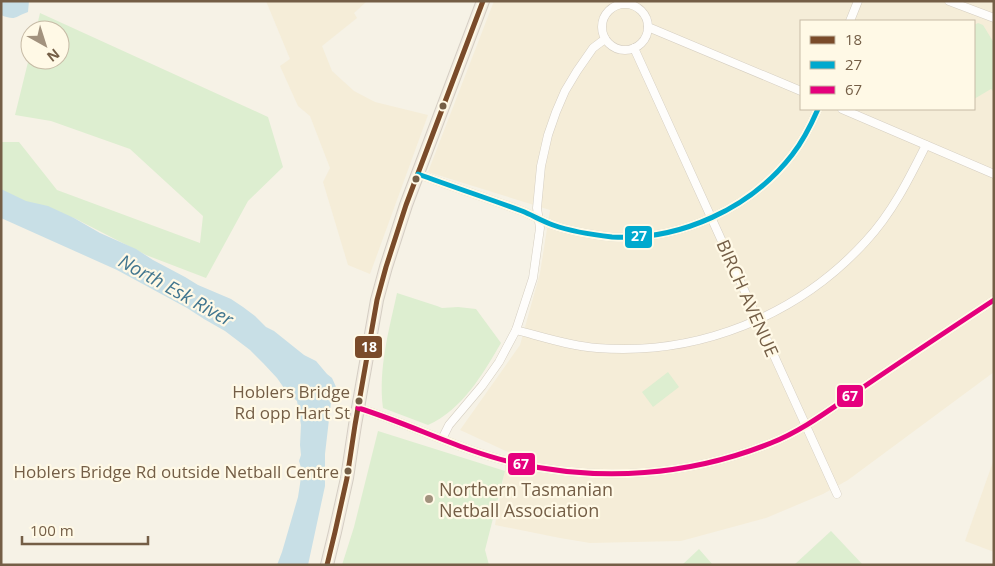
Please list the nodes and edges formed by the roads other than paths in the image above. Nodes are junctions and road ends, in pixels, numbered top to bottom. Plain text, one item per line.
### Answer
1 (484, 1) edge
2 (858, 1) edge
3 (949, 1) edge
4 (614, 4) edge
5 (994, 18) edge
6 (850, 20) edge
7 (648, 27) junction
8 (605, 39) junction
9 (634, 48) junction
10 (800, 91) edge
11 (817, 110) edge
12 (844, 110) edge
13 (926, 145) junction
14 (418, 174) junction
15 (994, 174) edge
16 (712, 217) junction
17 (538, 218) junction
18 (994, 300) edge
19 (758, 320) junction
20 (516, 330) junction
21 (358, 408) junction
22 (806, 425) junction
23 (442, 440) junction
24 (837, 494) dead end
25 (326, 565) edge

1 - 14 highway
2 - 6 street
3 - 5 street
4 - 7 street
4 - 8 street
7 - 9 street
7 - 10 street
8 - 9 street
8 - 17 street
9 - 16 street, BIRCH AVENUE
11 - 16 street
12 - 13 street
13 - 15 street
13 - 19 street
14 - 17 street
14 - 21 highway
16 - 17 street
16 - 19 street, BIRCH AVENUE
17 - 20 street
18 - 22 street
19 - 20 street
19 - 22 street, BIRCH AVENUE
20 - 23 street
21 - 23 street
21 - 25 highway
22 - 23 street
22 - 24 street, BIRCH AVENUE

